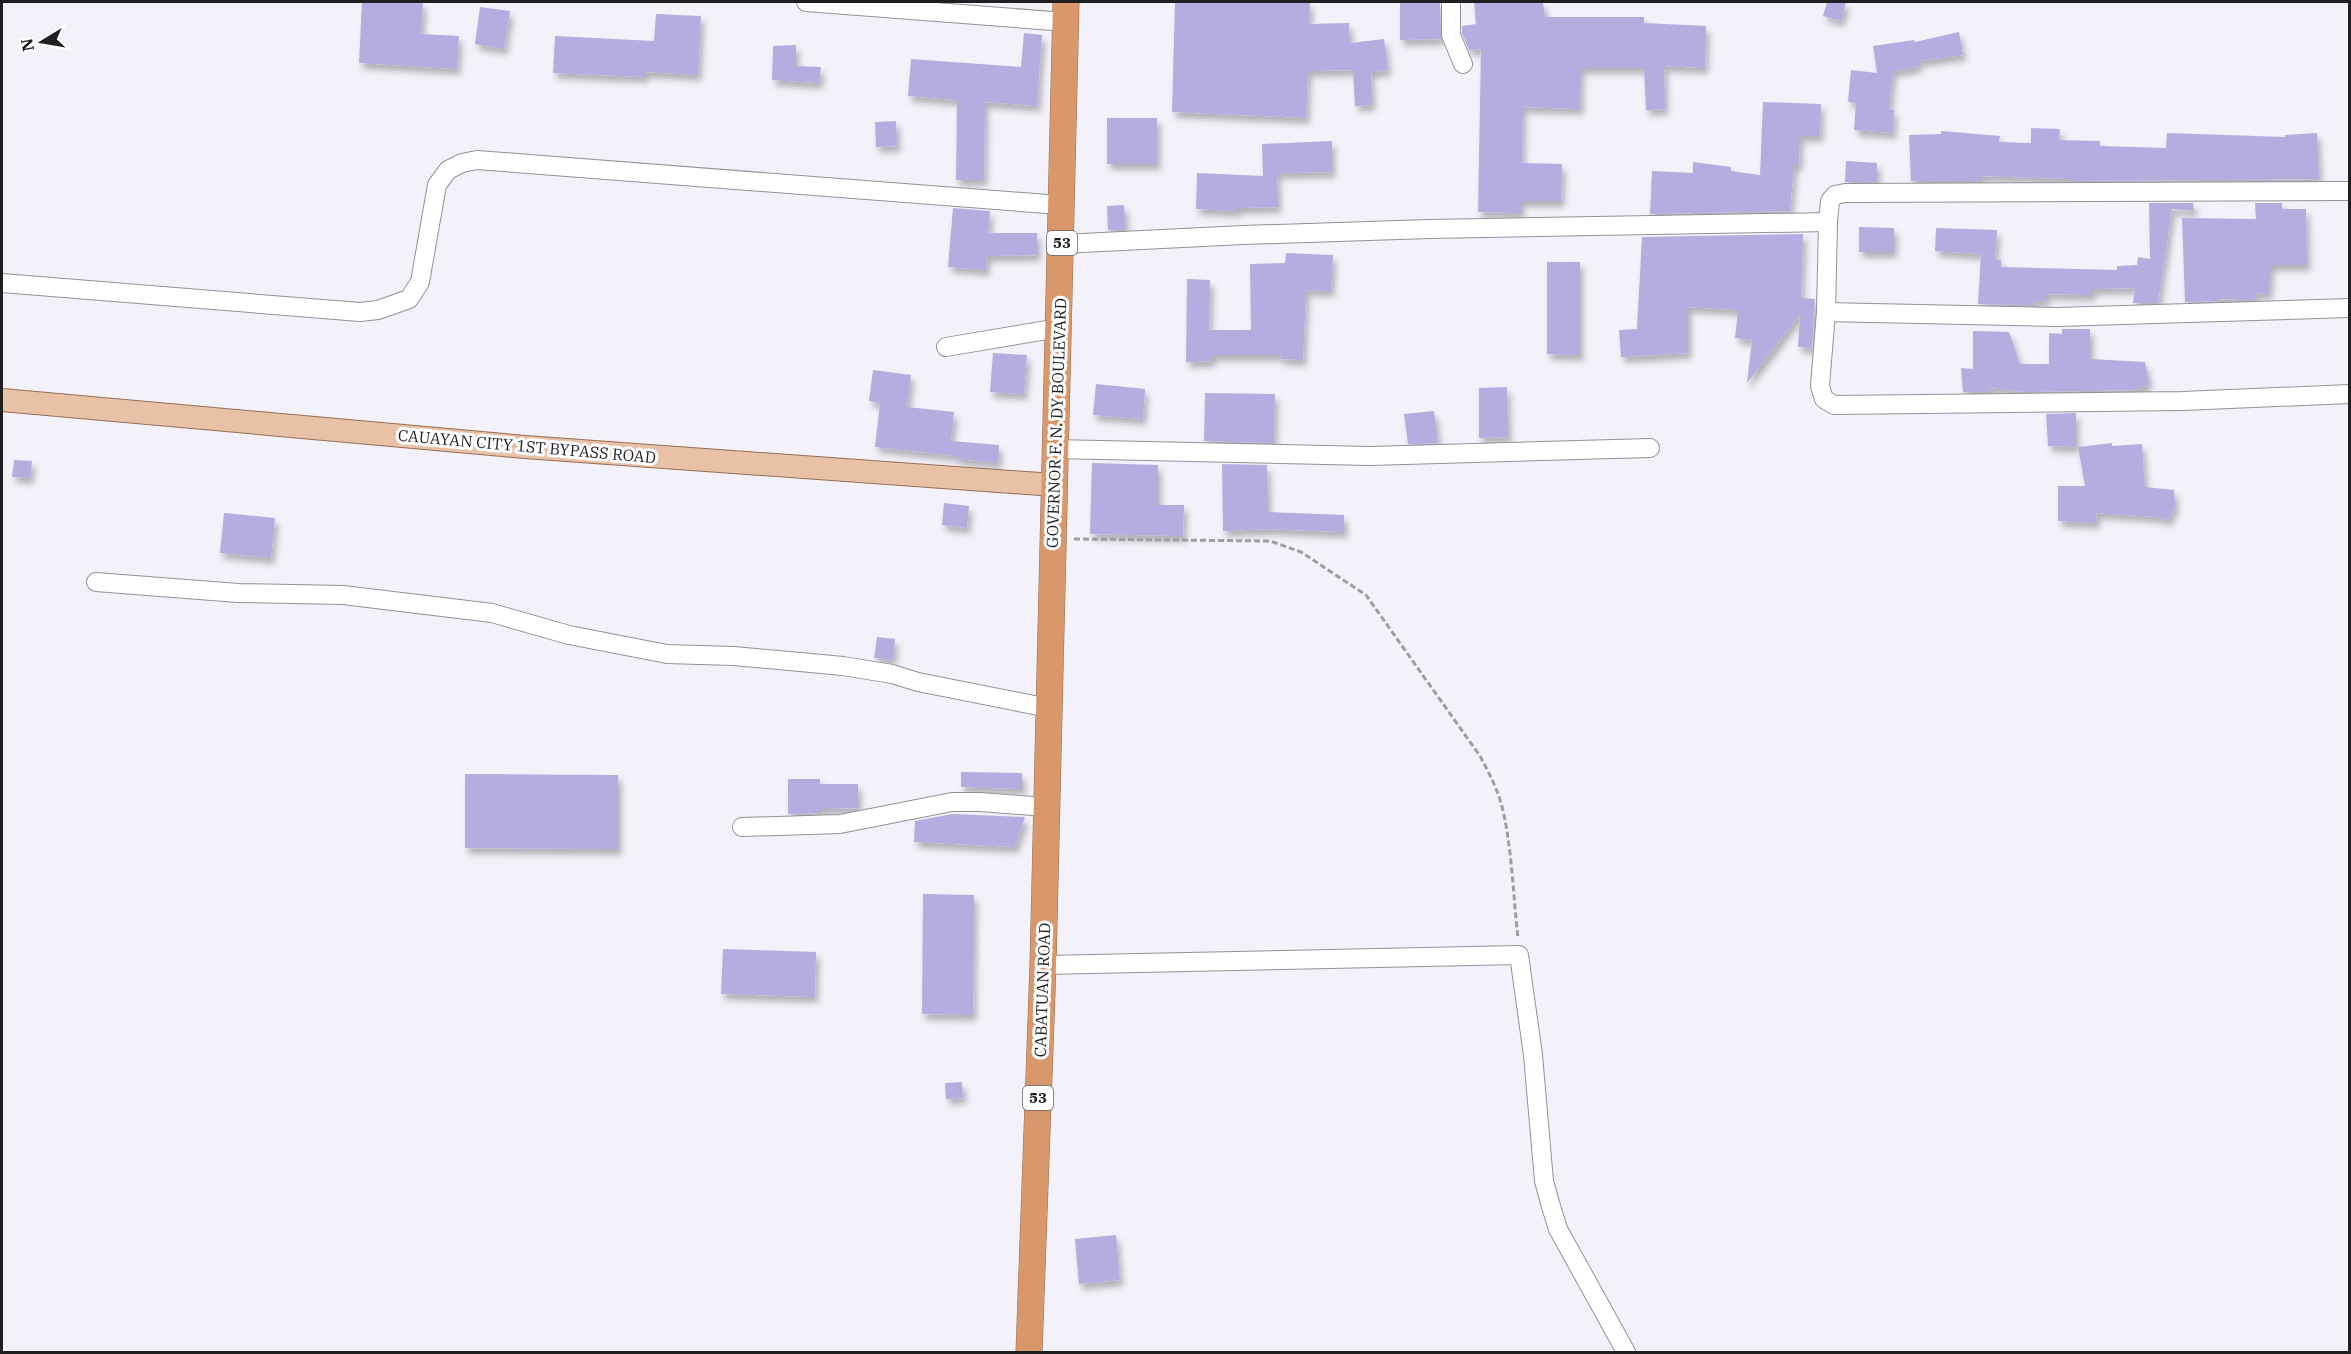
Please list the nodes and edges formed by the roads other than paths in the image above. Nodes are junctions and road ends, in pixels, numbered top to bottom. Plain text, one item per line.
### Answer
1 (806, 2) edge
2 (1451, 2) edge
3 (1066, 12) edge
4 (1464, 64) dead end
5 (2349, 191) edge
6 (1060, 205) junction
7 (1827, 222) junction
8 (1062, 244) junction
9 (2, 283) edge
10 (2349, 308) edge
11 (1826, 312) junction
12 (1059, 328) junction
13 (946, 346) dead end
14 (2349, 394) edge
15 (2, 400) edge
16 (1650, 448) dead end
17 (1054, 449) junction
18 (1054, 485) junction
19 (96, 582) dead end
20 (1049, 708) junction
21 (1046, 807) junction
22 (742, 828) dead end
23 (1045, 844) joint
24 (1043, 965) junction
25 (1029, 1353) edge
26 (1626, 1353) edge

1 - 3 street
2 - 4 street
3 - 6 highway, GOVERNOR F. N. DY BOULEVARD / 53
5 - 7 street
6 - 8 highway, GOVERNOR F. N. DY BOULEVARD / 53
6 - 9 street
7 - 8 street
7 - 11 street
8 - 12 highway, GOVERNOR F. N. DY BOULEVARD / 53
10 - 11 street
11 - 14 street
12 - 13 street
12 - 17 highway, GOVERNOR F. N. DY BOULEVARD / 53
15 - 18 main road, CAUAYAN CITY 1ST BYPASS ROAD
16 - 17 street
17 - 18 highway, GOVERNOR F. N. DY BOULEVARD / 53
18 - 20 highway, GOVERNOR F. N. DY BOULEVARD / 53
19 - 20 street
20 - 21 highway, GOVERNOR F. N. DY BOULEVARD / 53
21 - 22 street
21 - 23 highway, GOVERNOR F. N. DY BOULEVARD / 53
23 - 24 highway, CABATUAN ROAD / 53
24 - 25 highway, CABATUAN ROAD / 53
24 - 26 street

